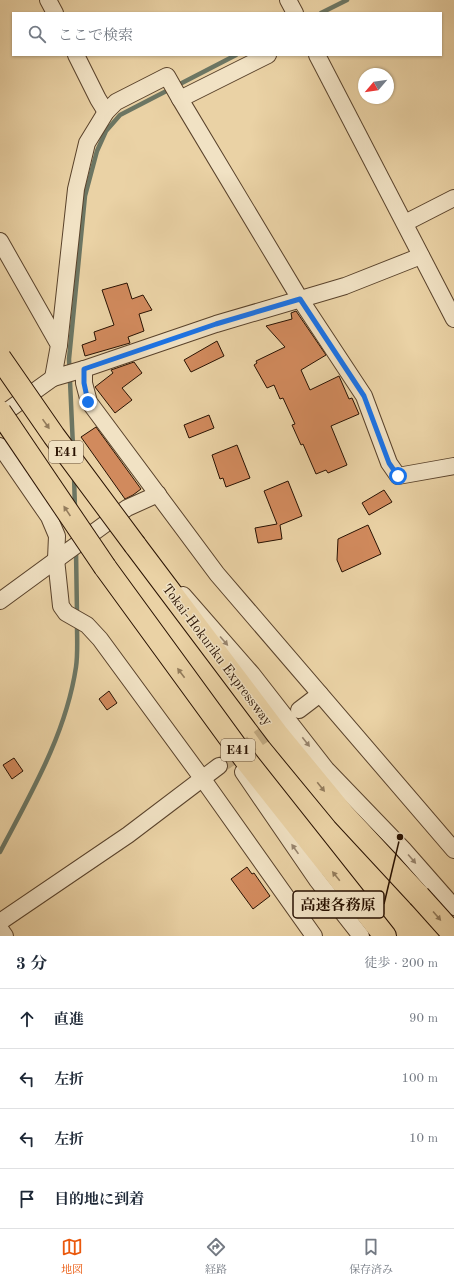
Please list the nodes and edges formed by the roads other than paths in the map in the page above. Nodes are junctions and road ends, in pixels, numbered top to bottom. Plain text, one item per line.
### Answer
1 (48, 0) edge
2 (288, 0) edge
3 (54, 12) edge
4 (294, 12) edge
5 (76, 56) edge
6 (265, 56) edge
7 (318, 56) edge
8 (175, 90) junction
9 (106, 112) junction
10 (454, 198) edge
11 (405, 223) junction
12 (0, 241) edge
13 (421, 256) junction
14 (300, 299) junction
15 (454, 319) edge
16 (59, 345) junction
17 (0, 358) edge
18 (80, 370) junction
19 (55, 378) junction
20 (0, 412) edge
21 (0, 416) edge
22 (0, 446) edge
23 (454, 466) edge
24 (158, 494) junction
25 (60, 556) junction
26 (148, 563) junction
27 (0, 601) edge
28 (320, 694) junction
29 (299, 710) dead end
30 (219, 766) tunnel mouth
31 (202, 778) junction
32 (454, 850) edge
33 (454, 907) edge
34 (0, 922) edge
35 (0, 929) edge
36 (375, 934) edge
37 (454, 935) edge
38 (5, 936) edge
39 (314, 936) edge

1 - 3 street
2 - 4 street
5 - 9 street
6 - 8 street
7 - 11 street
8 - 9 street
8 - 14 street
9 - 16 street
10 - 11 street
11 - 13 street
12 - 16 street
13 - 14 street
13 - 15 street
14 - 18 street
14 - 23 street
16 - 19 street
17 -> 26 highway, Tokai-Hokuriku Expressway / E41, bridge
18 - 19 street
18 - 24 street
19 - 21 street
36 -> 20 highway, E41, bridge
22 - 25 street
24 - 25 street
24 - 28 street
25 - 27 street
25 - 31 street
26 -> 33 street
26 -> 37 highway, Tokai-Hokuriku Expressway / E41, bridge
28 - 29 street
28 - 32 street
30 - 31 street
31 - 34 street
31 - 39 street
35 - 38 street

